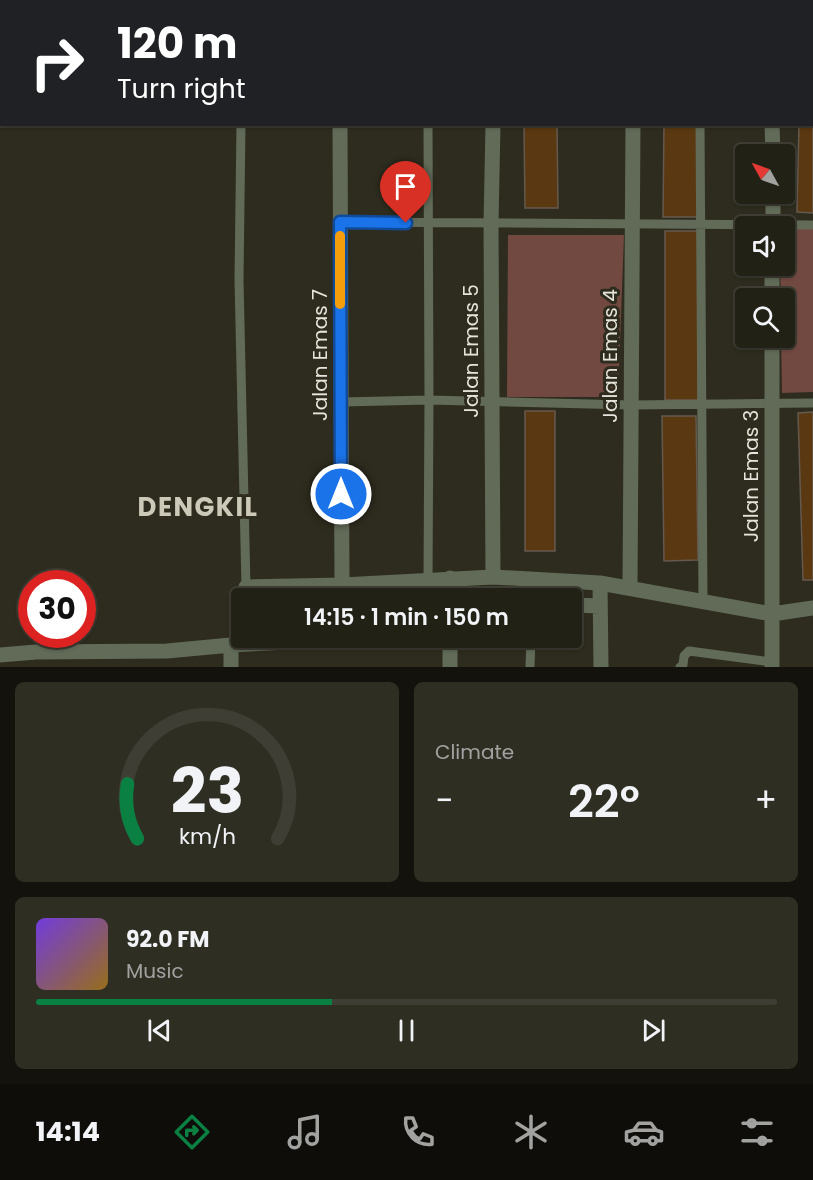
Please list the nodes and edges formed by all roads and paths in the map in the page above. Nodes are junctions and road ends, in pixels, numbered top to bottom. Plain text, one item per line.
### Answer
1 (241, 126) edge
2 (340, 126) edge
3 (428, 126) edge
4 (493, 126) edge
5 (633, 126) edge
6 (700, 126) edge
7 (772, 126) edge
8 (772, 144) edge
9 (340, 222) junction
10 (428, 223) junction
11 (492, 224) junction
12 (632, 225) junction
13 (701, 225) junction
14 (735, 225) edge
15 (795, 225) edge
16 (813, 225) edge
17 (772, 348) edge
18 (429, 400) junction
19 (341, 402) junction
20 (492, 402) junction
21 (772, 403) junction
22 (813, 403) edge
23 (702, 404) junction
24 (631, 405) junction
25 (493, 577) junction
26 (450, 578) junction
27 (428, 580) junction
28 (600, 583) junction
29 (342, 585) junction
30 (246, 587) joint
31 (450, 588) edge
32 (630, 588) junction
33 (703, 601) junction
34 (582, 605) edge
35 (600, 606) junction
36 (813, 609) edge
37 (772, 614) junction
38 (231, 645) edge
39 (231, 648) edge
40 (450, 648) edge
41 (531, 648) edge
42 (168, 651) junction
43 (0, 655) edge
44 (36, 660) edge
45 (772, 665) edge
46 (167, 667) edge
47 (231, 667) edge
48 (450, 667) edge
49 (530, 667) edge
50 (601, 667) edge
51 (680, 667) edge

1 - 30 lane
2 - 9 street, Jalan Emas 7
3 - 10 lane
4 - 11 street, Jalan Emas 5
5 - 12 street, Jalan Emas 4
6 - 13 lane
7 - 8 street
9 - 10 lane
9 - 19 street, Jalan Emas 7
10 - 11 lane
10 - 18 lane
11 - 12 lane
11 - 20 street, Jalan Emas 5
12 - 13 lane
12 - 24 street, Jalan Emas 4
13 - 14 lane
13 - 23 lane
15 - 16 lane
17 - 21 street, Jalan Emas 3
18 - 19 lane
18 - 20 lane
18 - 27 lane
19 - 29 street, Jalan Emas 7
20 - 24 lane
20 - 25 street, Jalan Emas 5
21 - 22 lane
21 - 23 lane
21 - 37 street, Jalan Emas 3
23 - 24 lane
23 - 33 lane
24 - 32 street, Jalan Emas 4
25 - 26 street
25 - 28 street
26 - 27 street
26 - 31 street
27 - 29 street
28 - 32 street
28 - 35 street
29 - 30 street
32 - 33 street
33 - 37 street
34 - 35 street
35 - 50 street
36 - 37 street
37 - 45 street, Jalan Emas 3
38 - 42 street
39 - 47 street
40 - 48 street
41 - 49 lane
42 - 44 street
42 - 46 street
43 - 44 street
45 - 51 lane

